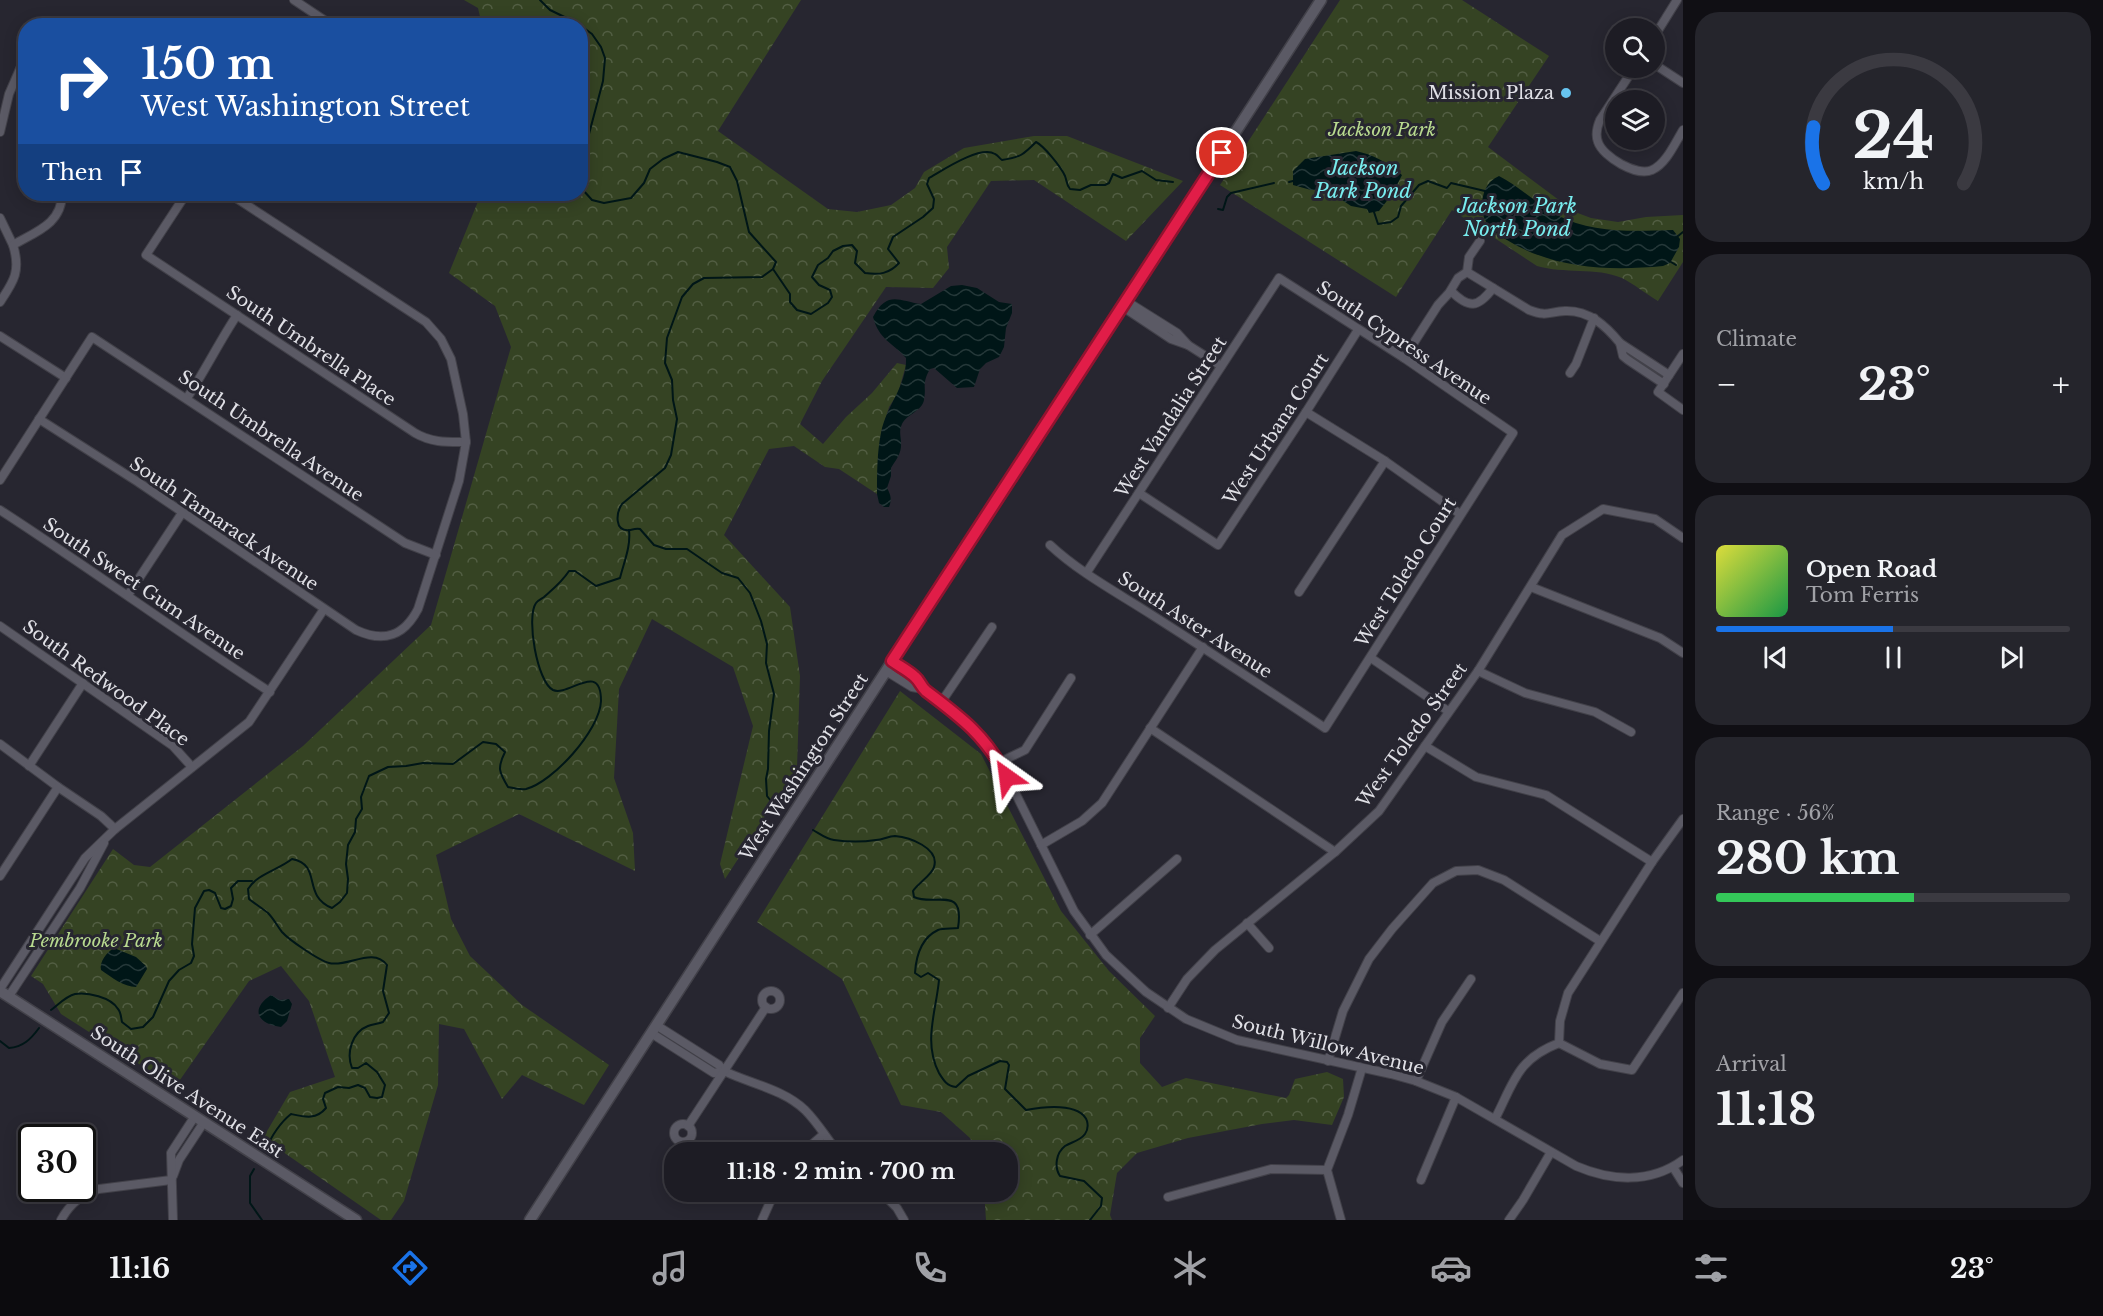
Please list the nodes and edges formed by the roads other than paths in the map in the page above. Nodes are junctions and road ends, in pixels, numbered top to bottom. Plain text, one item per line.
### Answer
1 (294, 0) edge
2 (1321, 0) edge
3 (1677, 0) edge
4 (1683, 0) edge
5 (1672, 10) junction
6 (321, 18) edge
7 (1665, 20) edge
8 (18, 71) edge
9 (1665, 71) edge
10 (1628, 78) edge
11 (1683, 82) edge
12 (1683, 130) edge
13 (0, 132) edge
14 (61, 201) edge
15 (181, 201) edge
16 (241, 201) edge
17 (0, 218) edge
18 (1480, 242) dead end
19 (13, 245) junction
20 (1467, 272) junction
21 (1279, 278) joint
22 (1493, 288) junction
23 (1451, 291) junction
24 (0, 302) edge
25 (1125, 304) junction
26 (237, 315) junction
27 (1594, 318) junction
28 (1358, 330) junction
29 (0, 336) edge
30 (1620, 343) junction
31 (1683, 354) edge
32 (1404, 358) junction
33 (1221, 366) junction
34 (1570, 373) dead end
35 (1669, 375) junction
36 (66, 378) junction
37 (1664, 384) junction
38 (187, 398) junction
39 (1683, 410) edge
40 (1306, 412) junction
41 (39, 419) junction
42 (1513, 433) joint
43 (466, 441) junction
44 (1385, 461) junction
45 (0, 480) edge
46 (1139, 493) junction
47 (0, 510) edge
48 (182, 513) junction
49 (1460, 514) junction
50 (1683, 538) edge
51 (1050, 544) dead end
52 (436, 555) junction
53 (1087, 573) junction
54 (1531, 587) junction
55 (1299, 592) dead end
56 (128, 595) junction
57 (324, 609) junction
58 (0, 626) edge
59 (992, 627) dead end
60 (1203, 647) junction
61 (1683, 653) edge
62 (1371, 658) junction
63 (889, 666) junction
64 (1478, 671) junction
65 (1071, 678) dead end
66 (83, 683) junction
67 (270, 692) junction
68 (942, 701) junction
69 (1448, 711) junction
70 (1150, 728) junction
71 (1325, 728) joint
72 (1631, 732) dead end
73 (0, 744) edge
74 (1425, 746) junction
75 (1000, 762) junction
76 (29, 766) junction
77 (192, 767) junction
78 (58, 788) junction
79 (1683, 819) edge
80 (115, 829) junction
81 (1041, 845) junction
82 (1335, 852) junction
83 (1177, 859) dead end
84 (1652, 862) junction
85 (0, 876) edge
86 (1247, 923) junction
87 (1090, 935) junction
88 (1600, 941) junction
89 (1269, 948) dead end
90 (1471, 979) dead end
91 (3, 992) edge
92 (1683, 993) edge
93 (766, 1008) dead end
94 (1168, 1008) junction
95 (654, 1029) junction
96 (1559, 1043) junction
97 (1328, 1061) junction
98 (1362, 1068) junction
99 (724, 1071) junction
100 (1416, 1081) junction
101 (1456, 1097) junction
102 (199, 1119) junction
103 (1495, 1119) junction
104 (688, 1125) dead end
105 (824, 1134) junction
106 (815, 1142) edge
107 (830, 1142) edge
108 (1551, 1152) junction
109 (1683, 1160) edge
110 (1673, 1167) junction
111 (1327, 1170) junction
112 (171, 1180) junction
113 (1421, 1180) dead end
114 (1683, 1183) edge
115 (1168, 1197) dead end
116 (770, 1202) edge
117 (891, 1202) edge
118 (61, 1220) edge
119 (174, 1220) edge
120 (356, 1220) edge
121 (530, 1220) edge
122 (762, 1220) edge
123 (904, 1220) edge
124 (1341, 1220) edge
125 (1509, 1220) edge

1 - 6 street
2 - 25 main road, West Washington Street
3 - 5 street
4 - 5 street
5 - 7 street
8 - 13 street
9 - 11 street
10 - 12 street
14 - 19 street
15 - 26 street, South Umbrella Place
16 - 43 street
17 - 19 street
18 - 20 street
19 - 24 street
20 - 22 street
20 - 23 street
21 - 28 street, South Cypress Avenue
21 - 33 street, West Vandalia Street
22 - 23 street
22 - 27 street
23 - 32 street
25 - 33 street
25 - 63 main road, West Washington Street
26 - 38 street
26 - 43 street, South Umbrella Place
27 - 30 street
27 - 34 street
28 - 32 street, South Cypress Avenue
28 - 40 street, West Urbana Court
29 - 36 street
30 - 35 street
30 - 37 street
31 - 35 street
32 - 42 street, South Cypress Avenue
33 - 46 street, West Vandalia Street
35 - 37 street
36 - 38 street, South Umbrella Avenue
36 - 41 street
37 - 39 street
38 - 52 street, South Umbrella Avenue
40 - 44 street
40 - 46 street, West Urbana Court
41 - 45 street
41 - 48 street, South Tamarack Avenue
42 - 49 street, West Toledo Court
43 - 52 street
44 - 49 street
44 - 55 street
46 - 53 street, West Vandalia Street
47 - 56 street, South Sweet Gum Avenue
48 - 56 street
48 - 57 street, South Tamarack Avenue
49 - 62 street, West Toledo Court
50 - 54 street, West Toledo Street
51 - 53 street, South Aster Avenue
52 - 57 street, South Tamarack Avenue
53 - 60 street, South Aster Avenue
54 - 61 street
54 - 64 street, West Toledo Street
56 - 67 street, South Sweet Gum Avenue
57 - 67 street
58 - 66 street, South Redwood Place
59 - 68 street
60 - 70 street
60 - 71 street, South Aster Avenue
62 - 69 street
62 - 71 street, West Toledo Court
63 - 68 street, South Willow Avenue
63 - 95 main road, West Washington Street
64 - 69 street, West Toledo Street
64 - 72 street
65 - 75 street
66 - 76 street
66 - 77 street, South Redwood Place
67 - 77 street
68 - 75 street, South Willow Avenue
69 - 74 street, West Toledo Street
70 - 81 street
70 - 82 street
73 - 76 street
74 - 82 street, West Toledo Street
74 - 84 street
75 - 81 street, South Willow Avenue
76 - 78 street
77 - 80 street
78 - 80 street
78 - 85 street
79 - 84 street
80 - 91 street
81 - 87 street, South Willow Avenue
82 - 86 street, West Toledo Street
83 - 87 street
84 - 88 street
86 - 89 street
86 - 94 street, West Toledo Street
87 - 94 street, South Willow Avenue
88 - 96 street
88 - 97 street
90 - 100 street
91 - 102 main road, South Olive Avenue East
92 - 96 street
93 - 99 street
94 - 97 street, South Willow Avenue
95 - 99 street
95 - 121 main road, West Washington Street
96 - 103 street
97 - 98 street, South Willow Avenue
98 - 100 street, South Willow Avenue
98 - 111 street
99 - 104 street
99 - 105 street
100 - 101 street, South Willow Avenue
101 - 103 street, South Willow Avenue
101 - 113 street
102 - 112 street
102 - 120 main road, South Olive Avenue East
103 - 108 street, South Willow Avenue
105 - 106 street
105 - 107 street
108 - 110 street, South Willow Avenue
108 - 125 street
109 - 110 street, South Willow Avenue
110 - 114 street
111 - 115 street
111 - 124 street
112 - 118 street
112 - 119 street
116 - 122 street
117 - 123 street

